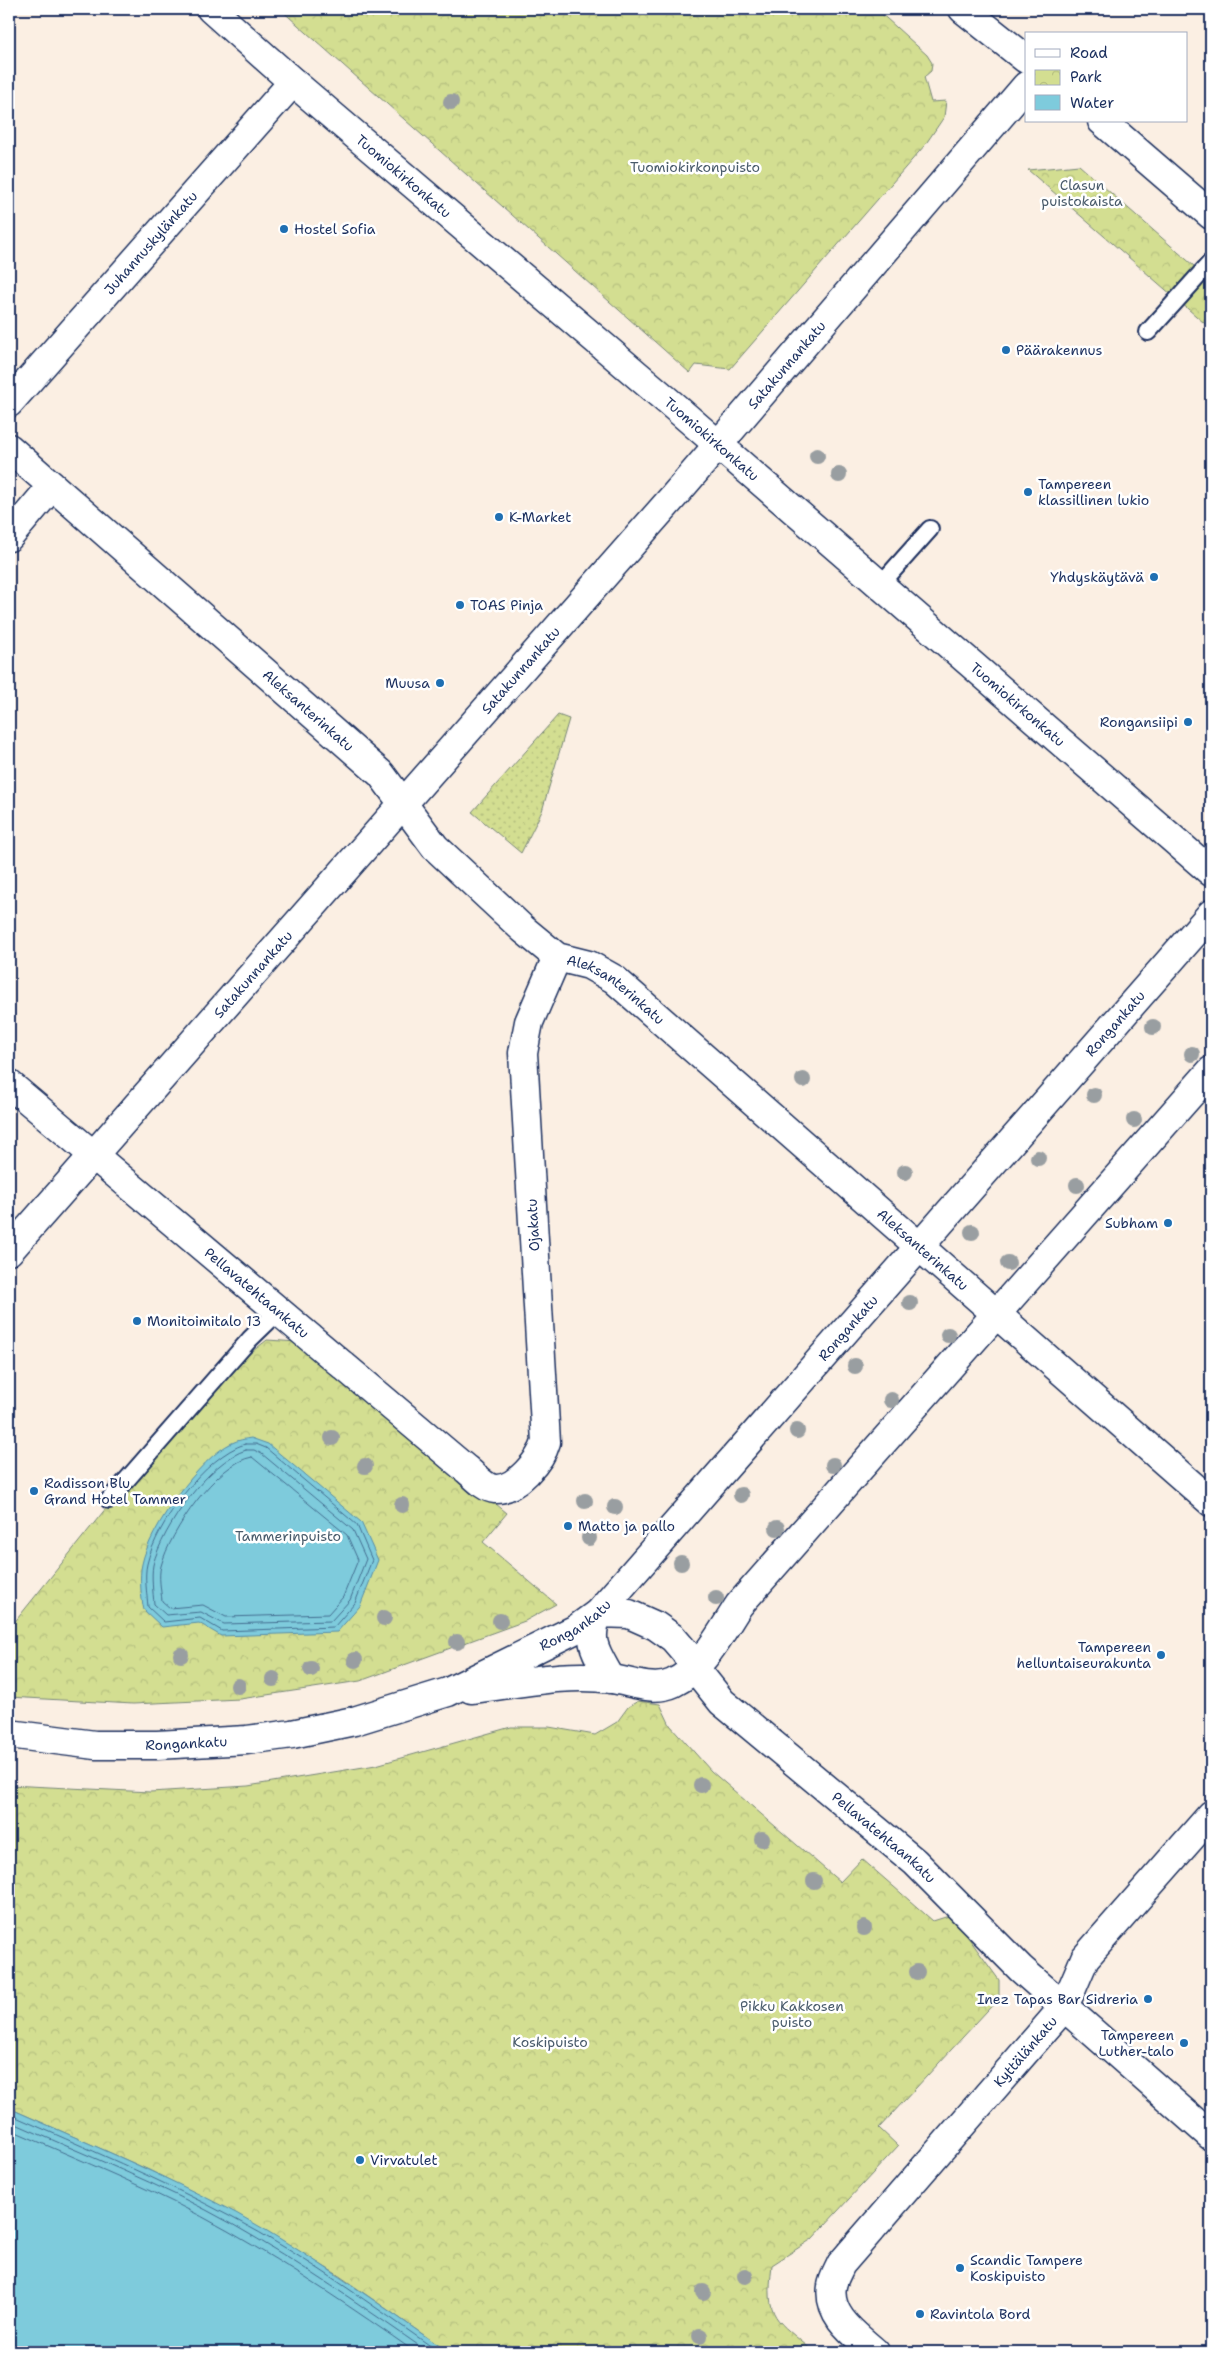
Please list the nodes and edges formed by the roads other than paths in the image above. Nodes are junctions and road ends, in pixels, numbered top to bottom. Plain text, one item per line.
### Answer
1 (212, 9) edge
2 (964, 9) edge
3 (1025, 58) edge
4 (293, 82) junction
5 (1025, 87) edge
6 (1103, 122) edge
7 (1211, 215) edge
8 (1211, 262) edge
9 (1148, 332) dead end
10 (9, 403) edge
11 (718, 445) junction
12 (9, 448) edge
13 (52, 486) junction
14 (930, 528) dead end
15 (9, 538) edge
16 (880, 586) junction
17 (402, 803) junction
18 (1211, 872) edge
19 (1211, 914) edge
20 (557, 957) junction
21 (1211, 1070) edge
22 (9, 1084) edge
23 (92, 1155) junction
24 (919, 1246) junction
25 (9, 1251) edge
26 (278, 1312) junction
27 (996, 1312) junction
28 (510, 1485) joint
29 (109, 1500) dead end
30 (1211, 1502) edge
31 (598, 1613) junction
32 (703, 1677) junction
33 (611, 1679) junction
34 (448, 1692) junction
35 (9, 1734) edge
36 (1211, 1816) edge
37 (1064, 2008) junction
38 (1211, 2136) edge
39 (876, 2352) edge

1 - 4 street, Tuomiokirkonkatu
2 - 3 street
4 - 10 street, Juhannuskylänkatu
4 - 11 street, Tuomiokirkonkatu
5 - 11 street, Satakunnankatu
6 - 7 street
8 - 9 lane
11 - 16 street, Tuomiokirkonkatu
11 - 17 street, Satakunnankatu
12 - 13 street, Aleksanterinkatu
13 - 15 street
13 - 17 street, Aleksanterinkatu
14 - 16 lane
16 - 18 street, Tuomiokirkonkatu
17 - 20 street, Aleksanterinkatu
17 - 23 street, Satakunnankatu
19 - 24 street, Rongankatu
20 - 24 street, Aleksanterinkatu
20 - 28 street, Ojakatu
21 - 27 street, Rongankatu
22 - 23 street, Pellavatehtaankatu
23 - 25 street, Satakunnankatu
23 - 26 street, Pellavatehtaankatu
24 - 27 street, Aleksanterinkatu
24 - 31 street, Rongankatu
26 - 28 street, Pellavatehtaankatu
26 - 29 lane
27 - 30 street, Aleksanterinkatu
27 - 32 street, Rongankatu
31 - 32 street, Pellavatehtaankatu
31 - 33 street
31 - 34 street, Rongankatu
32 - 33 street, Rongankatu
32 - 37 street, Pellavatehtaankatu
33 - 34 street, Rongankatu
34 - 35 street, Rongankatu
36 - 37 street, Kyttälänkatu
37 - 38 street, Pellavatehtaankatu
37 - 39 street, Kyttälänkatu

